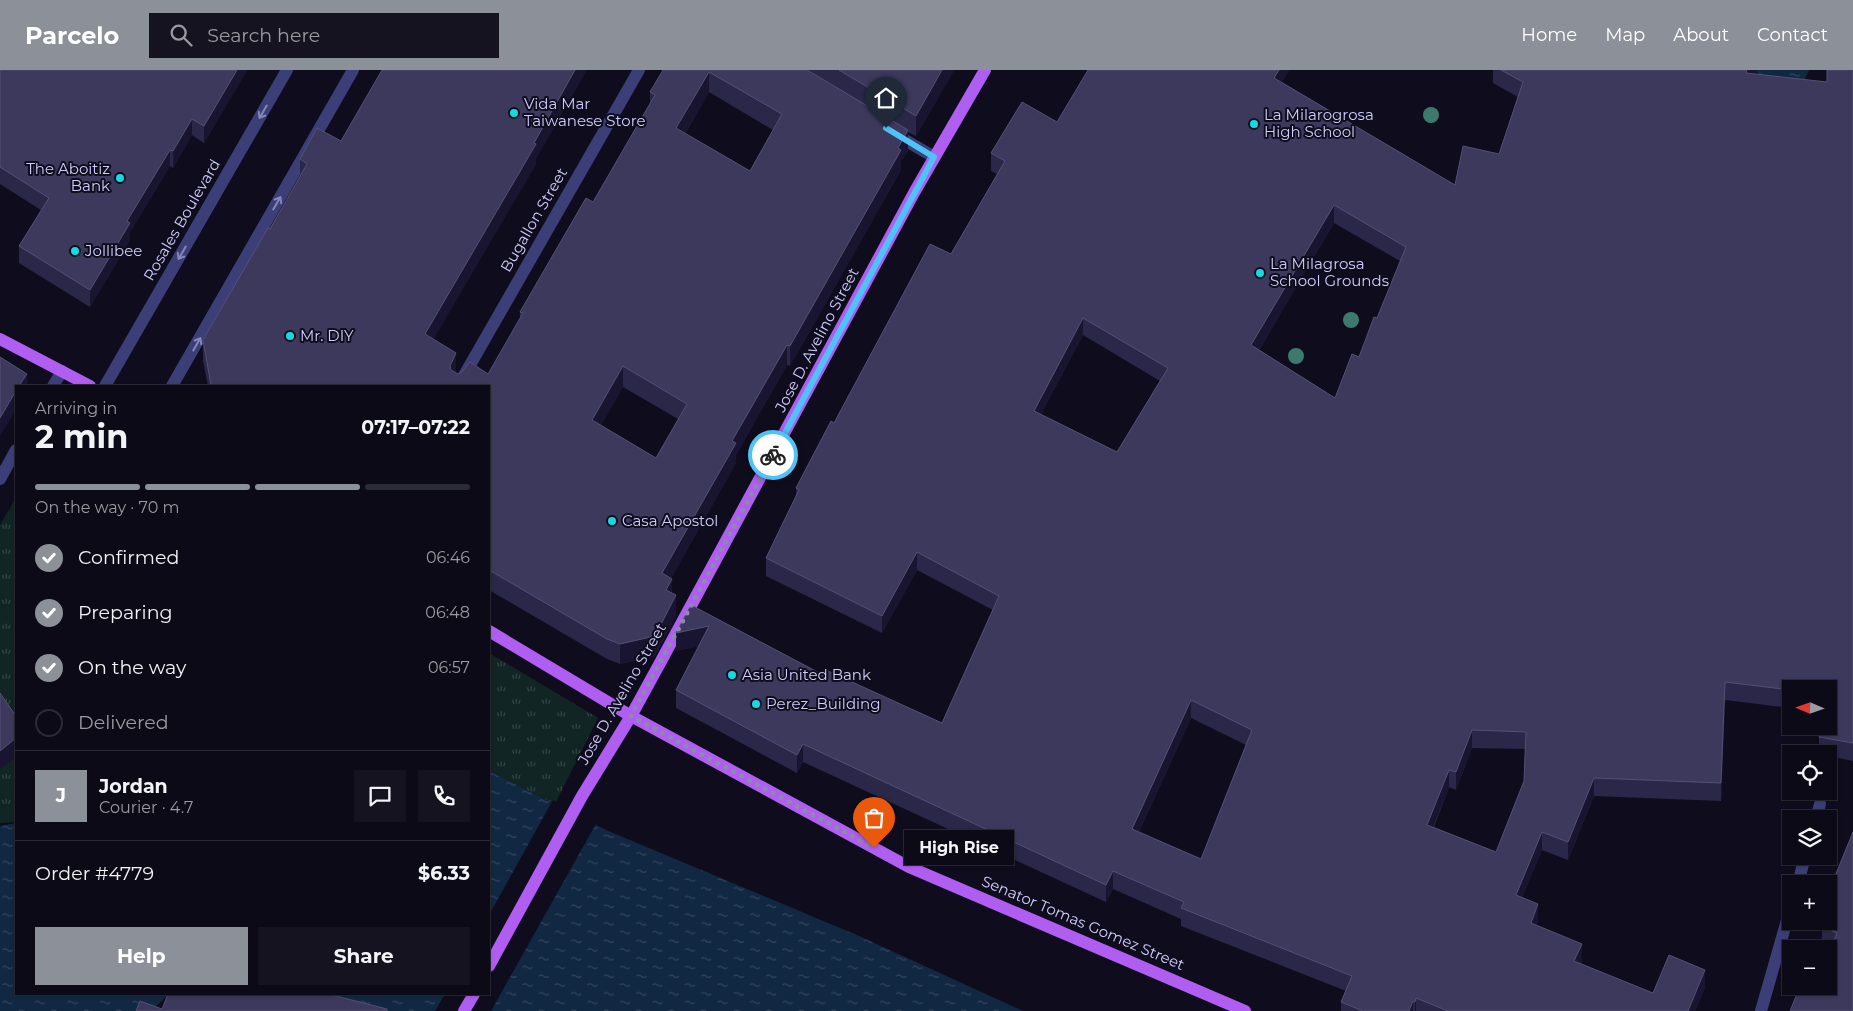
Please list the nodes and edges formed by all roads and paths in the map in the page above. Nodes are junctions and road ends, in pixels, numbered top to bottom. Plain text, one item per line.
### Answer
1 (287, 70) edge
2 (353, 70) edge
3 (639, 70) edge
4 (985, 70) edge
5 (883, 126) edge
6 (934, 157) junction
7 (0, 339) edge
8 (62, 370) junction
9 (54, 385) edge
10 (88, 385) edge
11 (106, 385) edge
12 (173, 385) edge
13 (459, 385) edge
14 (15, 452) edge
15 (0, 478) edge
16 (490, 632) edge
17 (631, 716) junction
18 (1820, 804) dead end
19 (1818, 810) edge
20 (1784, 930) edge
21 (490, 964) edge
22 (473, 995) edge
23 (464, 1011) edge
24 (1246, 1011) edge
25 (1761, 1011) edge

1 -> 11 street, Rosales Boulevard
12 -> 2 street
3 - 13 street, Bugallon Street
4 - 6 main road, Jose D. Avelino Street
5 - 6 street
6 - 17 main road, Jose D. Avelino Street
7 - 8 main road
8 - 9 street
8 - 10 main road
14 - 15 street
16 - 17 main road, Senator Tomas Gomez Street
17 - 21 main road, Jose D. Avelino Street
17 - 24 main road, Senator Tomas Gomez Street
18 - 19 street
20 - 25 street
22 - 23 main road

